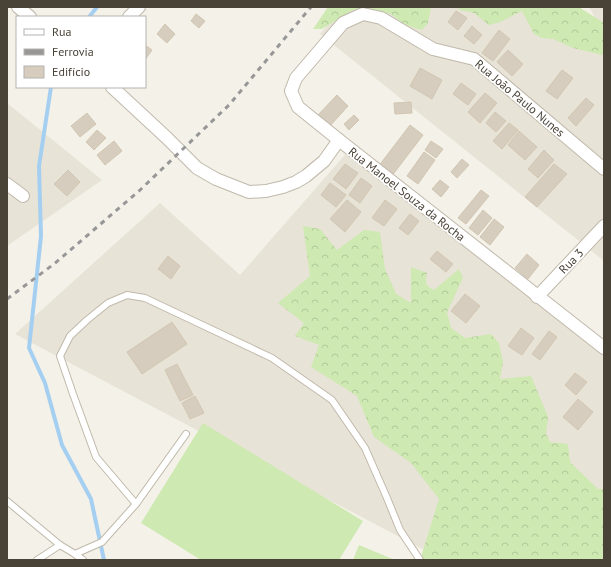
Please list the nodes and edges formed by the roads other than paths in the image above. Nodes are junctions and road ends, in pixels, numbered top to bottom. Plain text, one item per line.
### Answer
1 (18, 7) edge
2 (139, 7) edge
3 (29, 16) edge
4 (130, 16) edge
5 (113, 88) edge
6 (339, 140) junction
7 (604, 169) edge
8 (7, 184) edge
9 (23, 196) dead end
10 (604, 226) edge
11 (538, 296) junction
12 (604, 348) edge
13 (186, 434) dead end
14 (7, 501) edge
15 (136, 504) junction
16 (60, 545) junction
17 (75, 554) junction
18 (37, 560) edge
19 (83, 560) edge
20 (420, 560) edge

1 - 3 street
2 - 4 street
5 - 6 street, Rua Manoel Souza da Rocha
6 - 7 street, Rua João Paulo Nunes
6 - 11 street, Rua Manoel Souza da Rocha
8 - 9 street
10 - 11 street, Rua 3
11 - 12 street, Rua Manoel Souza da Rocha
13 - 15 lane
14 - 16 lane
15 - 17 lane
15 - 20 lane
16 - 17 lane
16 - 18 lane
17 - 19 lane

